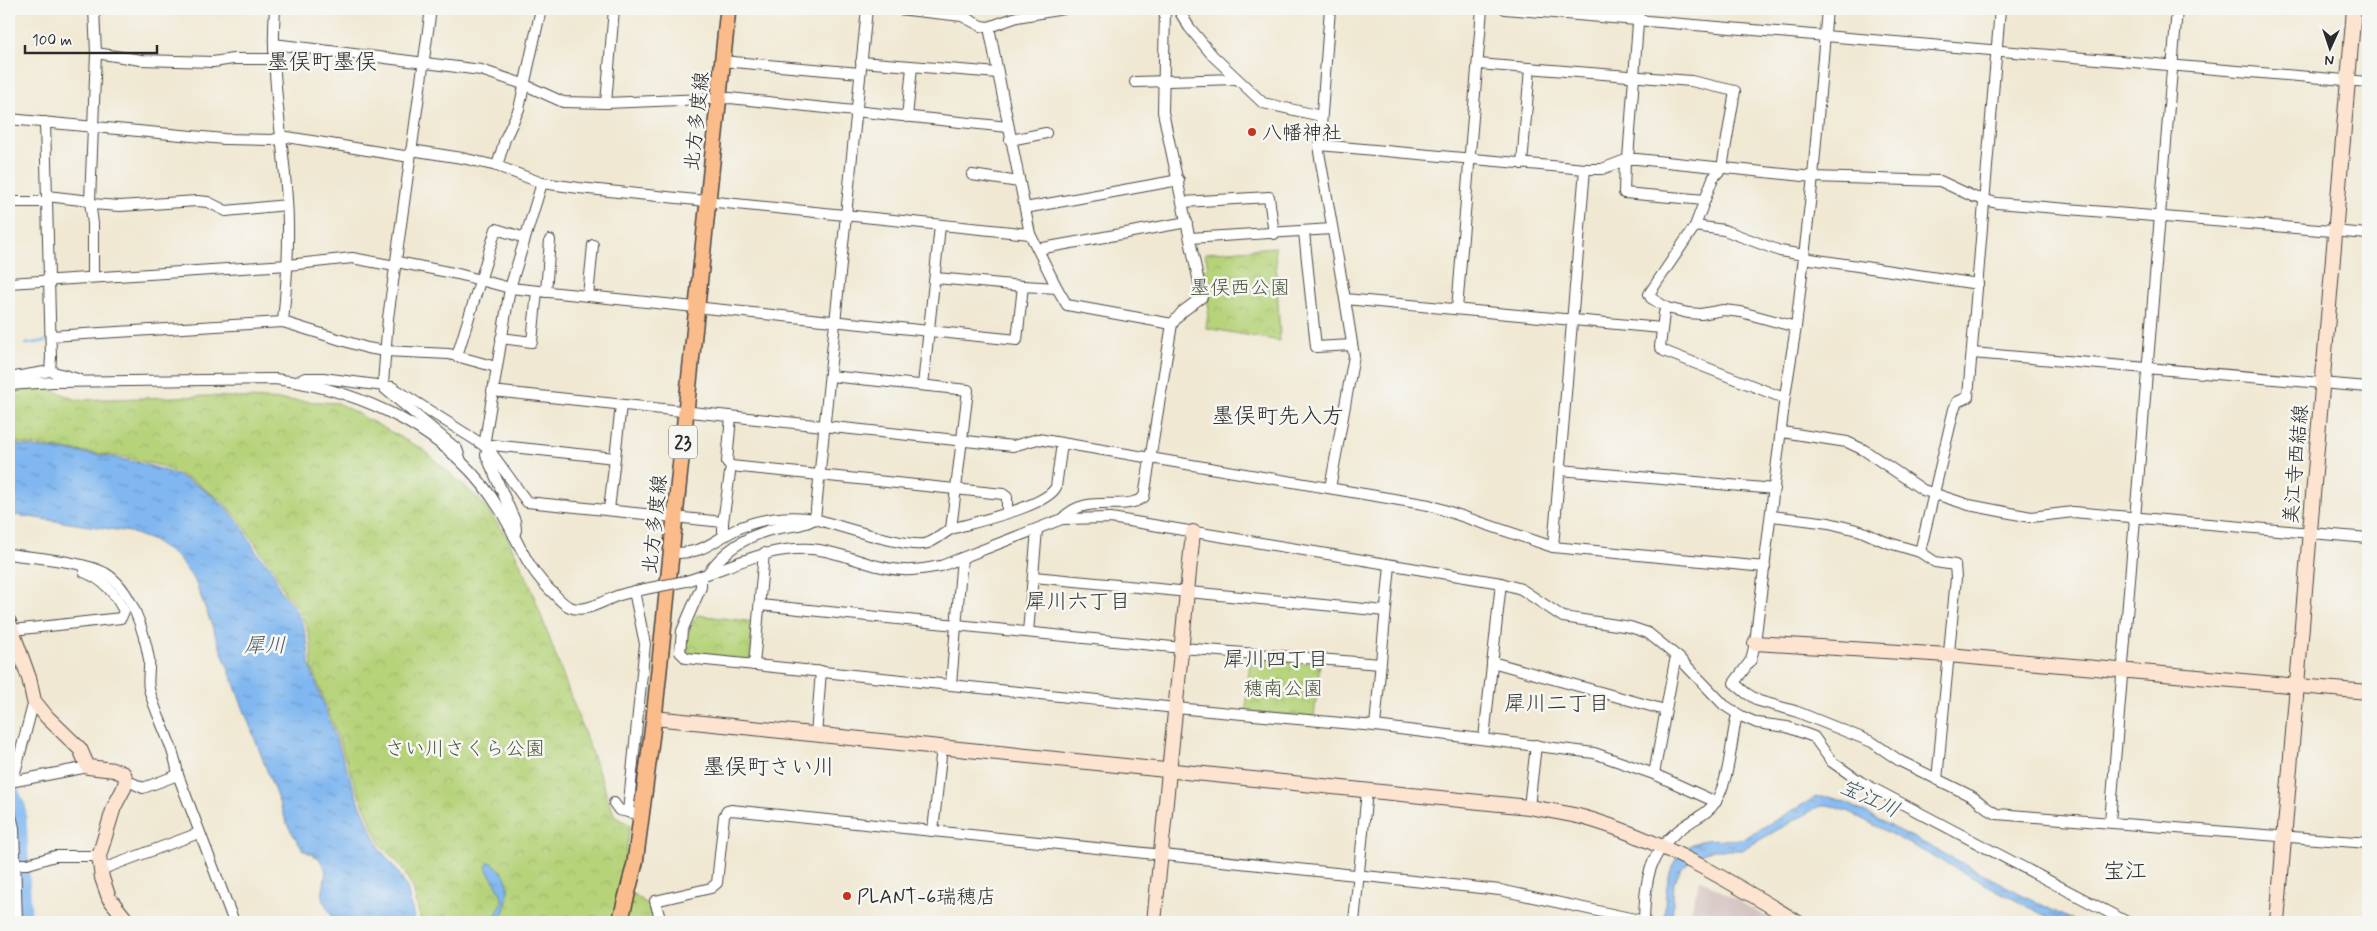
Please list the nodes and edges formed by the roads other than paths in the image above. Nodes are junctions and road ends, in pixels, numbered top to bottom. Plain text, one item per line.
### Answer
1 (94, 9) edge
2 (275, 9) edge
3 (431, 9) edge
4 (541, 9) edge
5 (614, 9) edge
6 (728, 9) edge
7 (866, 9) edge
8 (898, 9) edge
9 (1063, 9) edge
10 (1164, 9) edge
11 (1178, 9) edge
12 (1330, 9) edge
13 (1482, 9) edge
14 (1505, 9) edge
15 (1638, 9) edge
16 (1827, 9) edge
17 (2000, 9) edge
18 (2177, 9) edge
19 (2354, 9) edge
20 (1638, 20) junction
21 (989, 27) junction
22 (1824, 35) junction
23 (274, 44) junction
24 (1997, 50) junction
25 (96, 53) junction
26 (274, 59) junction
27 (722, 60) junction
28 (424, 62) junction
29 (861, 62) junction
30 (1478, 64) junction
31 (2172, 66) junction
32 (912, 67) junction
33 (1530, 68) junction
34 (860, 73) junction
35 (998, 73) junction
36 (1633, 76) junction
37 (1236, 78) junction
38 (1163, 81) junction
39 (2347, 81) junction
40 (1135, 82) dead end
41 (2368, 82) edge
42 (523, 84) junction
43 (719, 98) junction
44 (606, 103) junction
45 (856, 111) junction
46 (1321, 116) junction
47 (907, 117) junction
48 (9, 119) edge
49 (45, 122) junction
50 (92, 127) junction
51 (1008, 127) junction
52 (1046, 133) dead end
53 (282, 138) junction
54 (1010, 140) junction
55 (1319, 145) junction
56 (410, 153) junction
57 (1470, 159) junction
58 (1626, 160) junction
59 (1522, 164) junction
60 (497, 166) junction
61 (1722, 168) junction
62 (1585, 169) junction
63 (972, 175) dead end
64 (1813, 177) junction
65 (1179, 180) junction
66 (1019, 182) junction
67 (542, 183) junction
68 (47, 199) junction
69 (1705, 200) junction
70 (708, 201) junction
71 (1985, 201) junction
72 (9, 202) edge
73 (91, 202) junction
74 (1183, 202) junction
75 (287, 205) junction
76 (1025, 208) junction
77 (846, 215) junction
78 (2161, 217) junction
79 (1187, 222) junction
80 (940, 226) junction
81 (1695, 226) junction
82 (1332, 228) junction
83 (1304, 232) junction
84 (2335, 232) junction
85 (1030, 234) junction
86 (1274, 234) junction
87 (2368, 234) edge
88 (525, 238) junction
89 (1190, 238) junction
90 (550, 240) dead end
91 (593, 245) dead end
92 (1038, 249) junction
93 (1804, 256) junction
94 (396, 264) junction
95 (288, 265) junction
96 (93, 277) junction
97 (936, 278) junction
98 (48, 280) junction
99 (480, 281) junction
100 (9, 283) edge
101 (1978, 284) junction
102 (1023, 286) junction
103 (510, 288) junction
104 (1057, 288) junction
105 (541, 291) junction
106 (588, 296) junction
107 (1345, 299) junction
108 (698, 307) junction
109 (1667, 308) junction
110 (1457, 309) junction
111 (1573, 319) junction
112 (835, 321) junction
113 (283, 322) junction
114 (1172, 324) junction
115 (1796, 327) junction
116 (1661, 328) junction
117 (928, 330) junction
118 (51, 336) junction
119 (501, 338) junction
120 (1352, 344) junction
121 (385, 351) junction
122 (1972, 353) junction
123 (457, 356) junction
124 (496, 367) junction
125 (2147, 368) junction
126 (50, 371) junction
127 (830, 376) junction
128 (9, 378) edge
129 (82, 382) junction
130 (298, 382) junction
131 (383, 384) junction
132 (2322, 384) junction
133 (9, 385) edge
134 (923, 385) junction
135 (2368, 387) edge
136 (492, 391) junction
137 (1785, 396) junction
138 (621, 405) junction
139 (686, 412) junction
140 (732, 416) junction
141 (826, 426) junction
142 (1782, 432) junction
143 (963, 441) junction
144 (1062, 443) junction
145 (486, 447) junction
146 (1149, 456) junction
147 (615, 458) junction
148 (461, 461) junction
149 (730, 466) junction
150 (1560, 470) junction
151 (820, 476) junction
152 (1330, 488) junction
153 (957, 489) junction
154 (1775, 489) junction
155 (1934, 494) junction
156 (609, 510) junction
157 (1007, 512) junction
158 (1772, 516) junction
159 (676, 517) junction
160 (2134, 518) junction
161 (815, 519) junction
162 (1062, 520) junction
163 (723, 522) junction
164 (951, 529) junction
165 (1037, 530) junction
166 (1193, 532) junction
167 (2310, 533) junction
168 (727, 535) junction
169 (514, 536) junction
170 (2368, 538) edge
171 (1553, 547) junction
172 (1920, 552) junction
173 (671, 553) junction
174 (764, 553) junction
175 (9, 554) edge
176 (962, 558) junction
177 (70, 564) junction
178 (1390, 565) junction
179 (1765, 567) junction
180 (704, 575) junction
181 (1034, 577) junction
182 (1501, 583) junction
183 (634, 591) junction
184 (1188, 591) junction
185 (760, 605) junction
186 (1385, 611) junction
187 (956, 625) junction
188 (11, 626) edge
189 (1028, 632) junction
190 (1755, 643) junction
191 (1182, 648) junction
192 (1948, 655) junction
193 (1679, 658) junction
194 (1492, 662) junction
195 (1380, 664) junction
196 (754, 665) junction
197 (2122, 670) junction
198 (821, 671) junction
199 (951, 684) junction
200 (2297, 686) junction
201 (2368, 692) edge
202 (34, 701) junction
203 (1176, 708) junction
204 (1666, 710) junction
205 (1741, 716) junction
206 (654, 718) junction
207 (1375, 726) junction
208 (816, 735) junction
209 (1484, 738) junction
210 (1536, 745) junction
211 (942, 747) junction
212 (88, 767) junction
213 (1169, 771) junction
214 (1654, 774) junction
215 (178, 775) junction
216 (126, 780) junction
217 (1937, 780) junction
218 (11, 781) edge
219 (1367, 791) junction
220 (1716, 802) junction
221 (614, 803) dead end
222 (1529, 807) junction
223 (9, 808) edge
224 (635, 814) junction
225 (2110, 822) junction
226 (933, 831) junction
227 (199, 833) junction
228 (2285, 836) junction
229 (2368, 843) edge
230 (1667, 850) junction
231 (1161, 854) junction
232 (100, 863) junction
233 (16, 864) junction
234 (1359, 875) junction
235 (12, 903) edge
236 (17, 922) edge
237 (128, 922) edge
238 (234, 922) edge
239 (620, 922) edge
240 (661, 922) edge
241 (1154, 922) edge
242 (1354, 922) edge
243 (1644, 922) edge
244 (1797, 922) edge
245 (2128, 922) edge
246 (2277, 922) edge

1 - 25 street
2 - 23 street
3 - 28 street
4 - 42 street
5 - 44 street
6 - 27 main road, 北方多度線 / 23
7 - 29 street
8 - 21 street
9 - 21 street
10 - 38 street
11 - 37 street
12 - 46 street
13 - 30 street
14 - 20 street
15 - 20 street
16 - 22 street
17 - 24 street
18 - 31 street
19 - 39 street, 美江寺西結線
20 - 22 street
20 - 36 street
21 - 35 street
22 - 24 street
22 - 64 street
23 - 26 street
23 - 28 street
24 - 31 street
24 - 71 street
25 - 26 street
25 - 50 street
26 - 53 street
27 - 34 street
27 - 43 main road, 北方多度線 / 23
28 - 42 street
28 - 56 street
29 - 32 street
29 - 34 street
30 - 33 street
30 - 57 street
31 - 39 street
31 - 78 street
32 - 35 street
32 - 47 street
33 - 36 street
33 - 59 street
34 - 45 street
35 - 51 street
36 - 58 street
36 - 61 street
37 - 38 street
37 - 46 street
38 - 40 street
38 - 65 street
39 - 41 street
39 - 84 street, 美江寺西結線
42 - 44 street
42 - 60 street
43 - 44 street
43 - 45 street
43 - 70 main road, 北方多度線 / 23
45 - 47 street
45 - 77 street
46 - 55 street
47 - 51 street
48 - 49 street
49 - 50 street
49 - 68 street
50 - 53 street
50 - 73 street
51 - 54 street
52 - 54 street
53 - 56 street
53 - 75 street
54 - 66 street
55 - 57 street
55 - 82 street
56 - 60 street
56 - 94 street
57 - 59 street
57 - 110 street
58 - 61 street
58 - 62 street
58 - 69 street
59 - 62 street
60 - 67 street
61 - 64 street
61 - 69 street
62 - 111 street
63 - 66 street
64 - 71 street
64 - 93 street
65 - 74 street
65 - 76 street
66 - 76 street
67 - 70 street
67 - 88 street
68 - 72 street
68 - 73 street
68 - 98 street
69 - 81 street
70 - 77 street
70 - 108 main road, 北方多度線 / 23
71 - 78 street
71 - 101 street
73 - 75 street
73 - 96 street
74 - 79 street
74 - 86 street
75 - 95 street
76 - 85 street
77 - 80 street
77 - 112 street
78 - 84 street
78 - 125 street
79 - 89 street
79 - 92 street
80 - 85 street
80 - 97 street
81 - 93 street
81 - 109 street
82 - 83 street
82 - 107 street
83 - 86 street
83 - 120 street
84 - 87 street
84 - 132 street, 美江寺西結線
85 - 92 street
86 - 89 street
88 - 99 street
88 - 103 street
89 - 114 street
90 - 105 street
91 - 106 street
92 - 104 street
93 - 101 street
93 - 115 street
94 - 95 street
94 - 99 street
94 - 121 street
95 - 96 street
95 - 113 street
96 - 98 street
97 - 102 street
97 - 117 street
98 - 100 street
98 - 118 street
99 - 103 street
99 - 123 street
101 - 122 street
102 - 104 street
102 - 117 street
103 - 105 street
103 - 119 street
104 - 114 street
105 - 106 street
105 - 119 street
106 - 108 street
107 - 110 street
107 - 120 street
108 - 112 street
108 - 139 main road, 北方多度線 / 23
109 - 115 street
109 - 116 street
110 - 111 street
111 - 116 street
111 - 150 street
112 - 117 street
112 - 127 street
113 - 118 street
113 - 121 street
114 - 146 street
115 - 137 street
116 - 137 street
117 - 134 street
118 - 126 street
119 - 124 street
120 - 152 street
121 - 123 street
121 - 131 street
122 - 125 street
122 - 155 street
123 - 124 street
124 - 136 street
125 - 132 street
125 - 160 street
126 - 128 street
126 - 129 street
127 - 134 street
127 - 141 street
129 - 130 street
129 - 133 street
130 - 131 street
130 - 148 street
131 - 145 street
131 - 148 street
132 - 135 street
132 - 167 street, 美江寺西結線
134 - 143 street
136 - 138 street
136 - 145 street
137 - 142 street
138 - 139 street
138 - 147 street
139 - 140 street
139 - 159 main road, 北方多度線 / 23
140 - 141 street
140 - 149 street
141 - 143 street
141 - 151 street
142 - 154 street
142 - 155 street
143 - 144 street
143 - 153 street
144 - 146 street
144 - 157 street
145 - 147 street
145 - 156 street
145 - 169 street
146 - 152 street
146 - 162 street
147 - 156 street
148 - 169 street
149 - 151 street
149 - 163 street
150 - 154 street
150 - 171 street
151 - 153 street
151 - 161 street
152 - 171 street
153 - 157 street
153 - 164 street
154 - 158 street
155 - 160 street
155 - 172 street
156 - 159 street
157 - 164 street
158 - 172 street
158 - 179 street
159 - 163 street
159 - 173 main road, 北方多度線 / 23
160 - 167 street
160 - 197 street
161 - 164 street
161 - 168 street
161 - 180 street
162 - 165 street
162 - 166 street
163 - 168 street
165 - 176 street
165 - 181 street
166 - 178 street
166 - 184 street
167 - 170 street
167 - 200 street, 美江寺西結線
168 - 173 street
169 - 183 street
171 - 179 street
172 - 192 street
173 - 206 main road, 北方多度線 / 23
174 - 176 street
174 - 180 street
174 - 185 street
175 - 177 street
176 - 187 street
177 - 188 street
177 - 215 street
178 - 182 street
178 - 186 street
179 - 190 street
180 - 183 street, bridge
180 - 196 street
181 - 184 street
181 - 189 street
182 - 193 street
182 - 194 street
183 - 224 street
184 - 186 street
184 - 191 street
185 - 187 street
185 - 196 street
186 - 195 street
187 - 189 street
187 - 199 street
188 - 202 street
189 - 191 street
190 - 192 street
190 - 217 street
191 - 195 street
191 - 203 street
192 - 197 street
192 - 217 street
193 - 204 street
193 - 205 street
194 - 204 street
194 - 209 street
195 - 207 street
196 - 198 street
197 - 200 street
197 - 225 street
198 - 199 street
198 - 208 street
199 - 203 street
200 - 201 street
200 - 228 street, 美江寺西結線
202 - 212 street
202 - 218 street
203 - 207 street
203 - 213 street
204 - 214 street
205 - 220 street
205 - 245 street
206 - 208 street
206 - 224 main road, 北方多度線 / 23
207 - 209 street
208 - 211 street
209 - 210 street
210 - 214 street
210 - 222 street
211 - 213 street
211 - 226 street
212 - 216 street
212 - 218 street
213 - 219 street
213 - 231 street
214 - 220 street
215 - 216 street
215 - 227 street
216 - 232 street
217 - 225 street
219 - 222 street
219 - 234 street
220 - 230 street
221 - 224 street
222 - 230 street
223 - 233 street
224 - 239 main road, 北方多度線 / 23
225 - 228 street
226 - 231 street
226 - 240 street
227 - 232 street
227 - 238 street
228 - 229 street
228 - 246 street, 美江寺西結線
230 - 243 street
230 - 244 street
231 - 234 street
231 - 241 street
232 - 233 street
232 - 237 street
233 - 235 street
234 - 242 street
234 - 243 street
235 - 236 street

